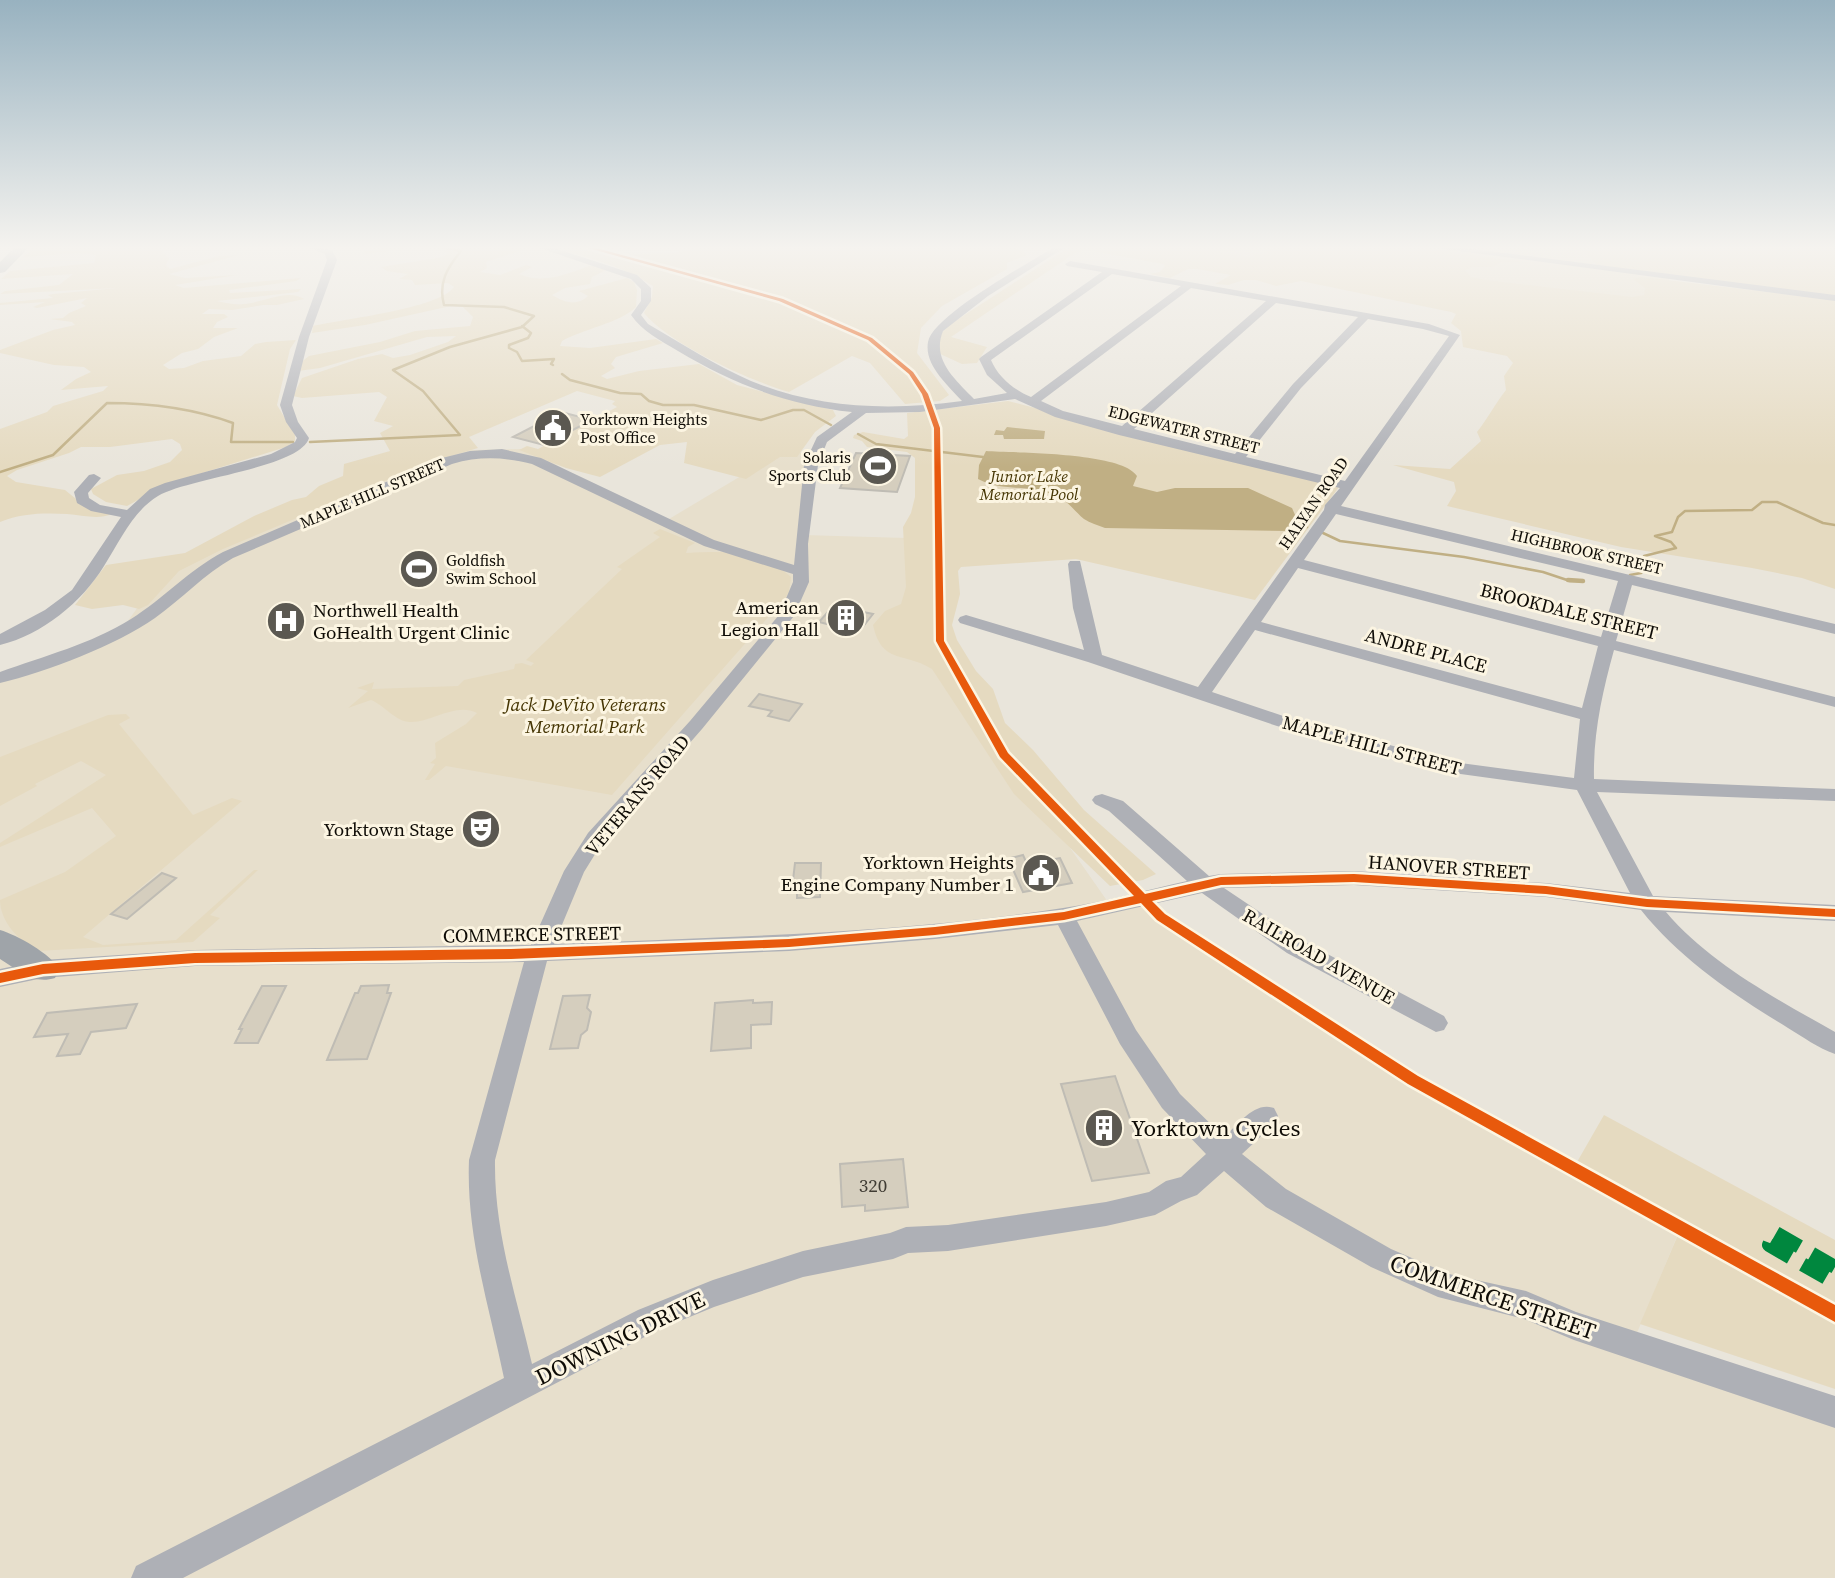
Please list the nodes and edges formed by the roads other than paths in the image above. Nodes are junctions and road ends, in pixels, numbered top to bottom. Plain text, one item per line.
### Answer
1 (310, 320) edge
2 (638, 320) edge
3 (952, 320) edge
4 (1039, 320) edge
5 (1142, 320) edge
6 (1251, 320) edge
7 (1361, 320) edge
8 (1384, 320) edge
9 (1016, 395) junction
10 (971, 403) junction
11 (1031, 403) junction
12 (861, 411) junction
13 (1123, 432) junction
14 (1237, 460) junction
15 (94, 478) dead end
16 (1347, 486) junction
17 (1330, 508) junction
18 (132, 515) junction
19 (1293, 562) junction
20 (1075, 564) dead end
21 (801, 572) junction
22 (1626, 579) junction
23 (966, 620) dead end
24 (1250, 624) junction
25 (1835, 629) edge
26 (0, 640) edge
27 (1609, 643) junction
28 (1094, 658) junction
29 (0, 678) edge
30 (1201, 695) junction
31 (1835, 702) edge
32 (1590, 716) junction
33 (1584, 785) junction
34 (1835, 795) edge
35 (1102, 800) dead end
36 (1206, 884) junction
37 (1647, 902) junction
38 (1835, 913) edge
39 (1064, 916) junction
40 (0, 942) edge
41 (538, 952) junction
42 (43, 969) junction
43 (0, 978) edge
44 (1436, 1023) dead end
45 (1835, 1044) edge
46 (1265, 1116) dead end
47 (1223, 1154) junction
48 (522, 1385) junction
49 (1835, 1412) edge
50 (148, 1578) edge

1 - 18 street
2 - 12 street
3 - 10 street
4 - 9 street, EDGEWATER STREET
5 - 11 street
6 - 13 street
7 - 14 street
8 - 16 street, HALYAN ROAD
9 - 10 street
9 - 11 street, EDGEWATER STREET
10 - 12 street
11 - 13 street, EDGEWATER STREET
12 - 21 street, VETERANS ROAD
13 - 14 street, EDGEWATER STREET
14 - 16 street, EDGEWATER STREET
15 - 18 street
16 - 17 street, HALYAN ROAD
17 - 19 street, HALYAN ROAD
17 - 22 street, HIGHBROOK STREET
18 - 26 street
19 - 24 street, HALYAN ROAD
19 - 27 street, BROOKDALE STREET
20 - 28 street
21 - 29 street, MAPLE HILL STREET
21 - 41 street, VETERANS ROAD
22 - 25 street, HIGHBROOK STREET
22 - 27 street
23 - 28 street, MAPLE HILL STREET
24 - 30 street, HALYAN ROAD
24 - 32 street, ANDRE PLACE
27 - 31 street, BROOKDALE STREET
27 - 32 street
28 - 30 street, MAPLE HILL STREET
30 - 33 street, MAPLE HILL STREET
32 - 33 street
33 - 34 street, MAPLE HILL STREET
33 - 37 street
35 - 36 street, RAILROAD AVENUE
36 - 37 street, HANOVER STREET
36 - 39 street, HANOVER STREET
36 - 44 street, RAILROAD AVENUE
37 - 38 street, HANOVER STREET
37 - 45 street
39 - 41 street, COMMERCE STREET
39 - 47 street, COMMERCE STREET
40 - 42 highway
41 - 42 street, COMMERCE STREET
41 - 48 street, VETERANS ROAD
42 - 43 street, COMMERCE STREET
46 - 47 street, DOWNING DRIVE
47 - 48 street, DOWNING DRIVE
47 - 49 street, COMMERCE STREET
48 - 50 street, DOWNING DRIVE

